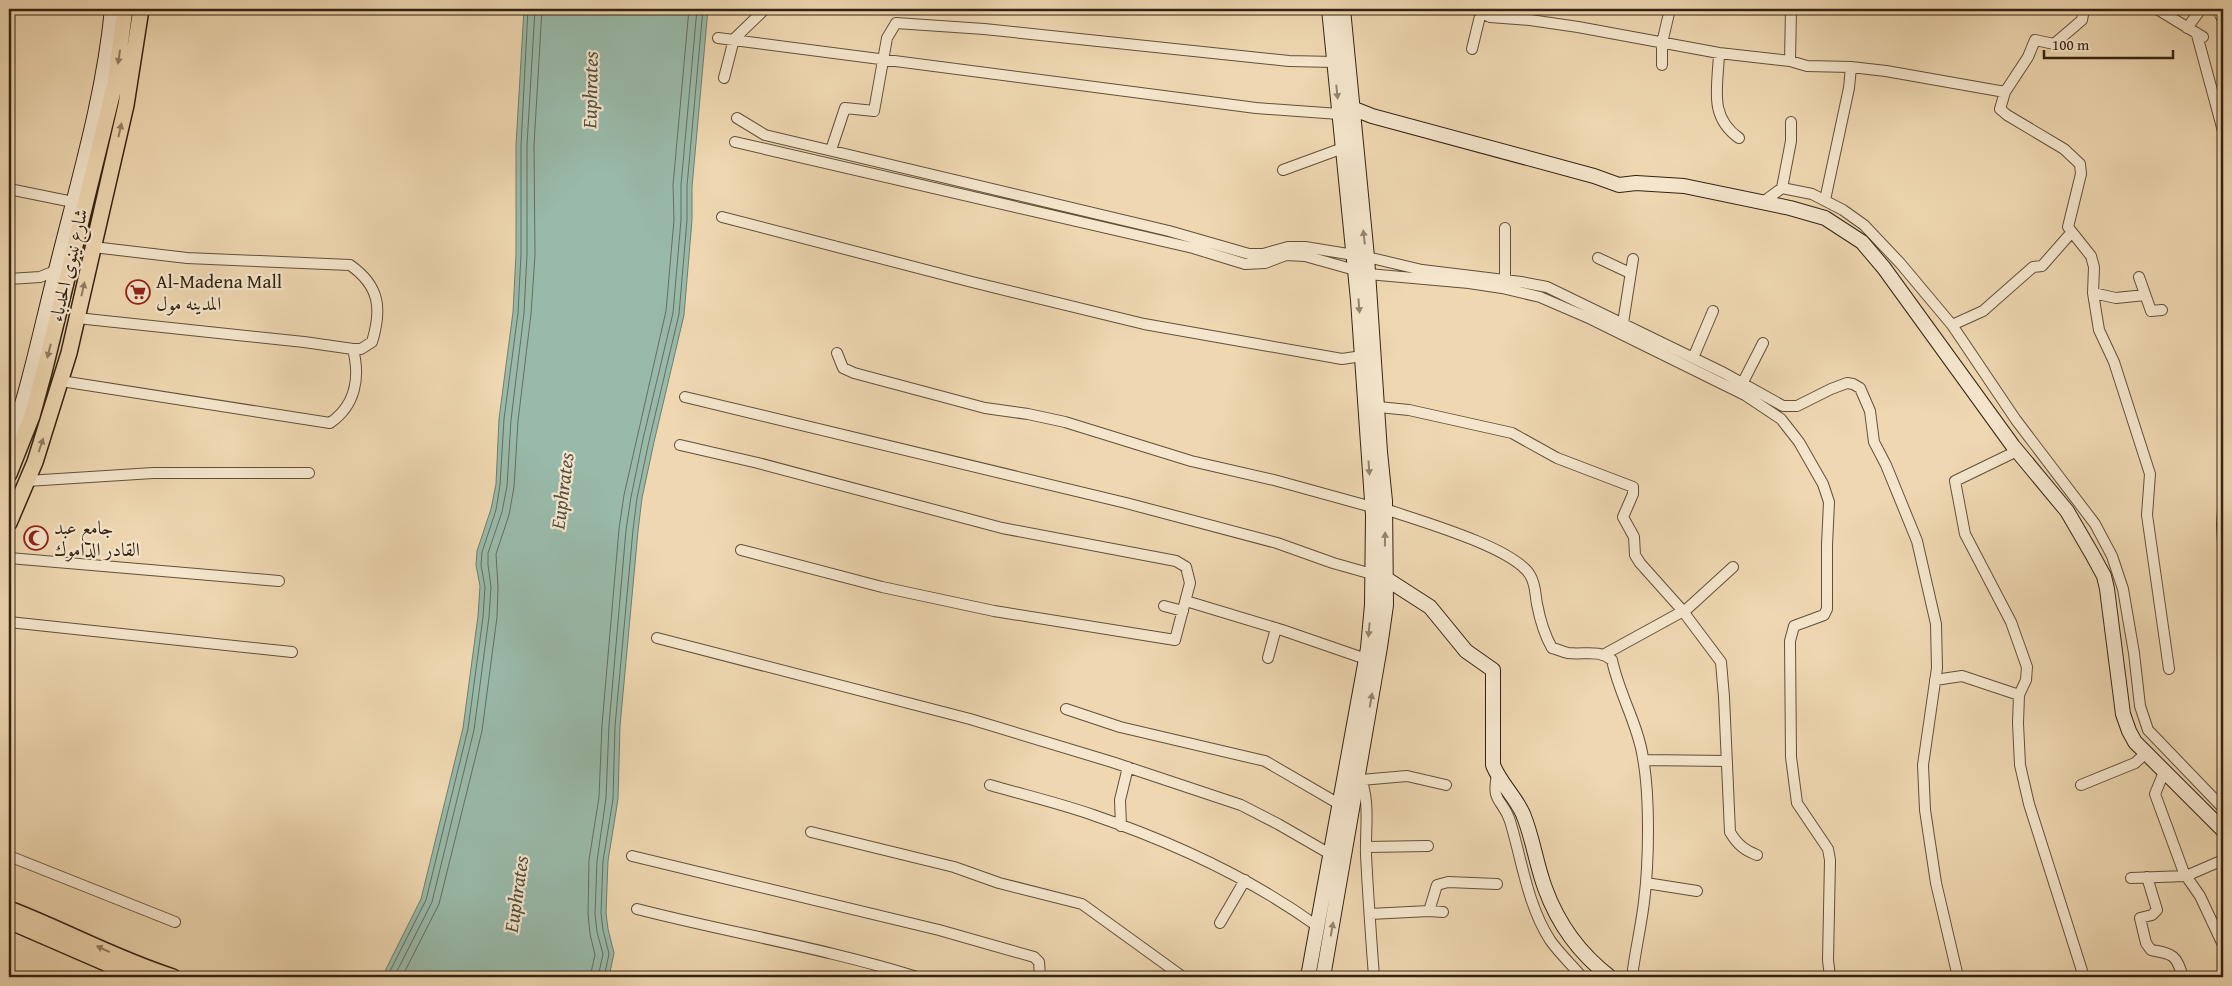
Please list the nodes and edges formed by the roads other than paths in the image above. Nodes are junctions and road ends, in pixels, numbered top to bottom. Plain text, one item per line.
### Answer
1 (112, 9) edge
2 (125, 9) edge
3 (141, 9) edge
4 (1329, 9) edge
5 (1343, 9) edge
6 (1670, 9) edge
7 (1791, 9) edge
8 (2084, 9) edge
9 (2157, 9) edge
10 (2201, 9) edge
11 (2217, 9) edge
12 (764, 10) dead end
13 (1478, 11) edge
14 (2223, 20) edge
15 (2187, 28) junction
16 (718, 38) dead end
17 (734, 39) junction
18 (1662, 43) junction
19 (1472, 49) dead end
20 (1720, 54) junction
21 (884, 58) junction
22 (1790, 61) junction
23 (1334, 62) junction
24 (1662, 65) dead end
25 (1851, 66) junction
26 (724, 78) dead end
27 (2005, 92) junction
28 (1346, 111) junction
29 (737, 118) dead end
30 (1791, 122) dead end
31 (2223, 131) edge
32 (1739, 138) dead end
33 (735, 142) dead end
34 (1343, 148) junction
35 (831, 150) junction
36 (1283, 170) dead end
37 (1782, 188) junction
38 (9, 189) edge
39 (1825, 200) junction
40 (73, 202) junction
41 (1763, 202) junction
42 (722, 217) dead end
43 (1505, 228) dead end
44 (2071, 233) junction
45 (93, 247) junction
46 (1360, 256) junction
47 (1598, 258) dead end
48 (1633, 259) dead end
49 (55, 271) junction
50 (1362, 272) junction
51 (1630, 273) junction
52 (2139, 277) dead end
53 (9, 279) edge
54 (1505, 281) junction
55 (2092, 293) junction
56 (2145, 295) junction
57 (2162, 310) dead end
58 (1713, 311) dead end
59 (77, 318) junction
60 (1623, 323) junction
61 (1952, 325) junction
62 (1763, 343) dead end
63 (353, 349) junction
64 (837, 353) dead end
65 (1693, 358) junction
66 (1367, 364) junction
67 (61, 381) junction
68 (1742, 384) junction
69 (685, 397) dead end
70 (1378, 408) junction
71 (9, 445) edge
72 (680, 445) dead end
73 (2017, 451) junction
74 (309, 473) dead end
75 (9, 474) edge
76 (27, 481) junction
77 (1378, 508) junction
78 (2223, 510) edge
79 (9, 523) edge
80 (2223, 544) edge
81 (740, 550) dead end
82 (9, 558) edge
83 (1733, 568) dead end
84 (1379, 576) junction
85 (279, 581) dead end
86 (1164, 606) dead end
87 (1185, 606) junction
88 (1682, 610) junction
89 (9, 622) edge
90 (1276, 628) junction
91 (657, 638) dead end
92 (292, 652) dead end
93 (1605, 654) junction
94 (1268, 658) dead end
95 (1366, 659) junction
96 (2169, 669) dead end
97 (1935, 680) junction
98 (2019, 696) junction
99 (1066, 709) dead end
100 (1359, 733) junction
101 (2146, 754) junction
102 (1644, 760) junction
103 (1726, 761) junction
104 (1128, 767) junction
105 (2164, 772) junction
106 (1497, 775) junction
107 (1360, 778) junction
108 (1446, 784) dead end
109 (990, 785) dead end
110 (2081, 785) dead end
111 (1339, 804) junction
112 (2223, 808) edge
113 (1122, 826) junction
114 (2223, 830) edge
115 (811, 832) dead end
116 (1428, 846) dead end
117 (1366, 847) junction
118 (1330, 854) junction
119 (1757, 855) dead end
120 (9, 856) edge
121 (632, 856) dead end
122 (1519, 856) junction
123 (1537, 858) junction
124 (2223, 860) edge
125 (2186, 876) junction
126 (2147, 877) junction
127 (2132, 878) dead end
128 (1245, 880) junction
129 (1646, 883) junction
130 (1497, 884) dead end
131 (1697, 891) dead end
132 (9, 909) edge
133 (637, 909) dead end
134 (1429, 911) junction
135 (1443, 912) dead end
136 (1370, 914) junction
137 (9, 921) edge
138 (175, 922) dead end
139 (1220, 923) dead end
140 (1317, 926) junction
141 (1564, 928) junction
142 (1550, 939) junction
143 (2223, 945) edge
144 (143, 973) edge
145 (172, 977) edge
146 (917, 977) edge
147 (1040, 977) edge
148 (1184, 977) edge
149 (1308, 977) edge
150 (1323, 977) edge
151 (1374, 977) edge
152 (1582, 977) edge
153 (1610, 977) edge
154 (1632, 977) edge
155 (1830, 977) edge
156 (1958, 977) edge
157 (2084, 977) edge
158 (2183, 977) edge

1 - 40 street
2 -> 75 main road, شارع نينوى الحدباء
45 -> 3 main road, شارع نينوى الحدباء
4 - 23 street
5 - 28 street
6 - 18 street
7 - 22 street
8 - 27 street
9 - 15 street
10 - 15 street
11 - 14 street
12 - 17 street
13 - 18 street
13 - 19 street
15 - 31 street
16 - 17 street
17 - 21 street
17 - 26 street
18 - 20 street
18 - 24 street
20 - 22 street
20 - 32 street
21 - 23 street
21 - 28 street
21 - 35 street
22 - 25 street
23 -> 28 street
25 - 27 street
25 - 39 street
27 - 44 street
28 - 34 street
28 - 41 street
46 -> 28 street
29 - 35 street
30 - 37 street
33 - 50 street
34 - 36 street
34 - 46 street
35 - 46 street
37 - 39 street
37 - 41 street
38 - 40 street
39 - 61 street
40 - 49 street
41 - 73 street
42 - 66 street
43 - 54 street
44 - 55 street
44 - 61 street
59 -> 45 main road, شارع نينوى الحدباء
45 - 63 street
46 - 50 street
46 - 54 street
47 - 51 street
48 - 51 street
49 - 53 street
49 - 71 street
50 - 66 street
50 - 155 street
51 - 60 street
52 - 56 street
54 - 60 street
55 - 56 street
55 - 96 street
56 - 57 street
58 - 65 street
59 - 63 street
59 - 67 main road, شارع نينوى الحدباء
60 - 65 street
61 - 112 street
62 - 68 street
63 - 67 street
64 - 77 street
65 - 68 street
66 - 70 street
66 -> 77 street
76 -> 67 main road, شارع نينوى الحدباء
68 - 97 street
69 - 84 street
70 - 77 street
70 - 88 street
72 - 87 street
73 - 98 street
73 - 101 street
74 - 76 street
76 - 79 main road, شارع نينوى الحدباء
77 - 84 street
77 - 93 street
78 - 80 street
81 - 87 street
82 - 85 street
83 - 88 street
84 -> 95 street
100 -> 84 street
84 - 106 street
86 - 87 street
87 - 90 street
88 - 93 street
88 - 103 street
89 - 92 street
90 - 94 street
90 - 95 street
91 - 104 street
93 - 102 street
95 - 100 street
97 - 98 street
97 - 156 street
98 - 157 street
99 - 111 street
100 - 107 street
100 - 111 street
101 - 105 street
101 - 110 street
102 - 103 street
102 - 129 street
103 - 119 street
104 - 113 street
104 - 118 street
105 - 114 street
105 - 125 street
106 - 122 street
106 - 123 street
107 - 108 street
107 - 117 street
150 -> 107 street
109 - 113 street
111 - 118 street
113 - 128 street
115 - 148 street
116 - 117 street
117 - 136 street
118 - 140 street
120 - 138 street
121 - 147 street
122 - 123 street
122 - 142 street
123 - 141 street
124 - 125 street
125 - 126 street
125 - 143 street
126 - 127 street
126 - 158 street
128 - 139 street
128 - 140 street
129 - 131 street
129 - 154 street
130 - 134 street
144 -> 132 main road
133 - 146 street
134 - 135 street
134 - 136 street
136 - 151 street
137 - 144 main road
140 - 149 street
141 - 142 street
141 - 153 street
142 - 152 street
144 - 145 main road

